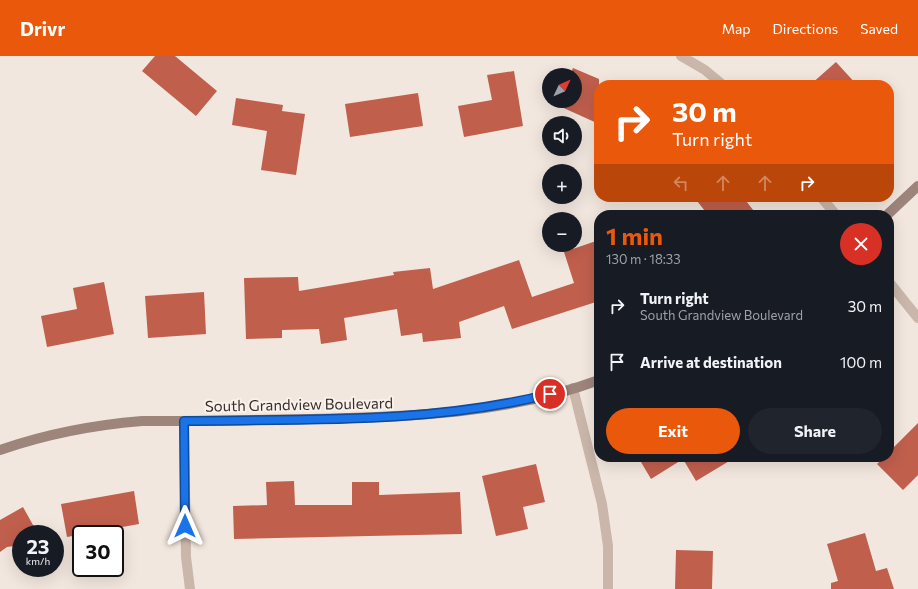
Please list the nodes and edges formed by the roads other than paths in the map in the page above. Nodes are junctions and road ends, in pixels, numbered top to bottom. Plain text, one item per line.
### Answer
1 (681, 56) edge
2 (717, 80) edge
3 (918, 186) edge
4 (825, 202) edge
5 (832, 210) edge
6 (892, 210) edge
7 (894, 288) edge
8 (918, 318) edge
9 (594, 382) edge
10 (573, 388) junction
11 (184, 421) junction
12 (0, 450) edge
13 (190, 589) edge
14 (608, 589) edge

1 - 2 street
3 - 6 street
4 - 5 street
7 - 8 street
9 - 10 street, South Grandview Boulevard
10 - 11 street, South Grandview Boulevard
10 - 14 street
11 - 12 street, South Grandview Boulevard
11 - 13 street

